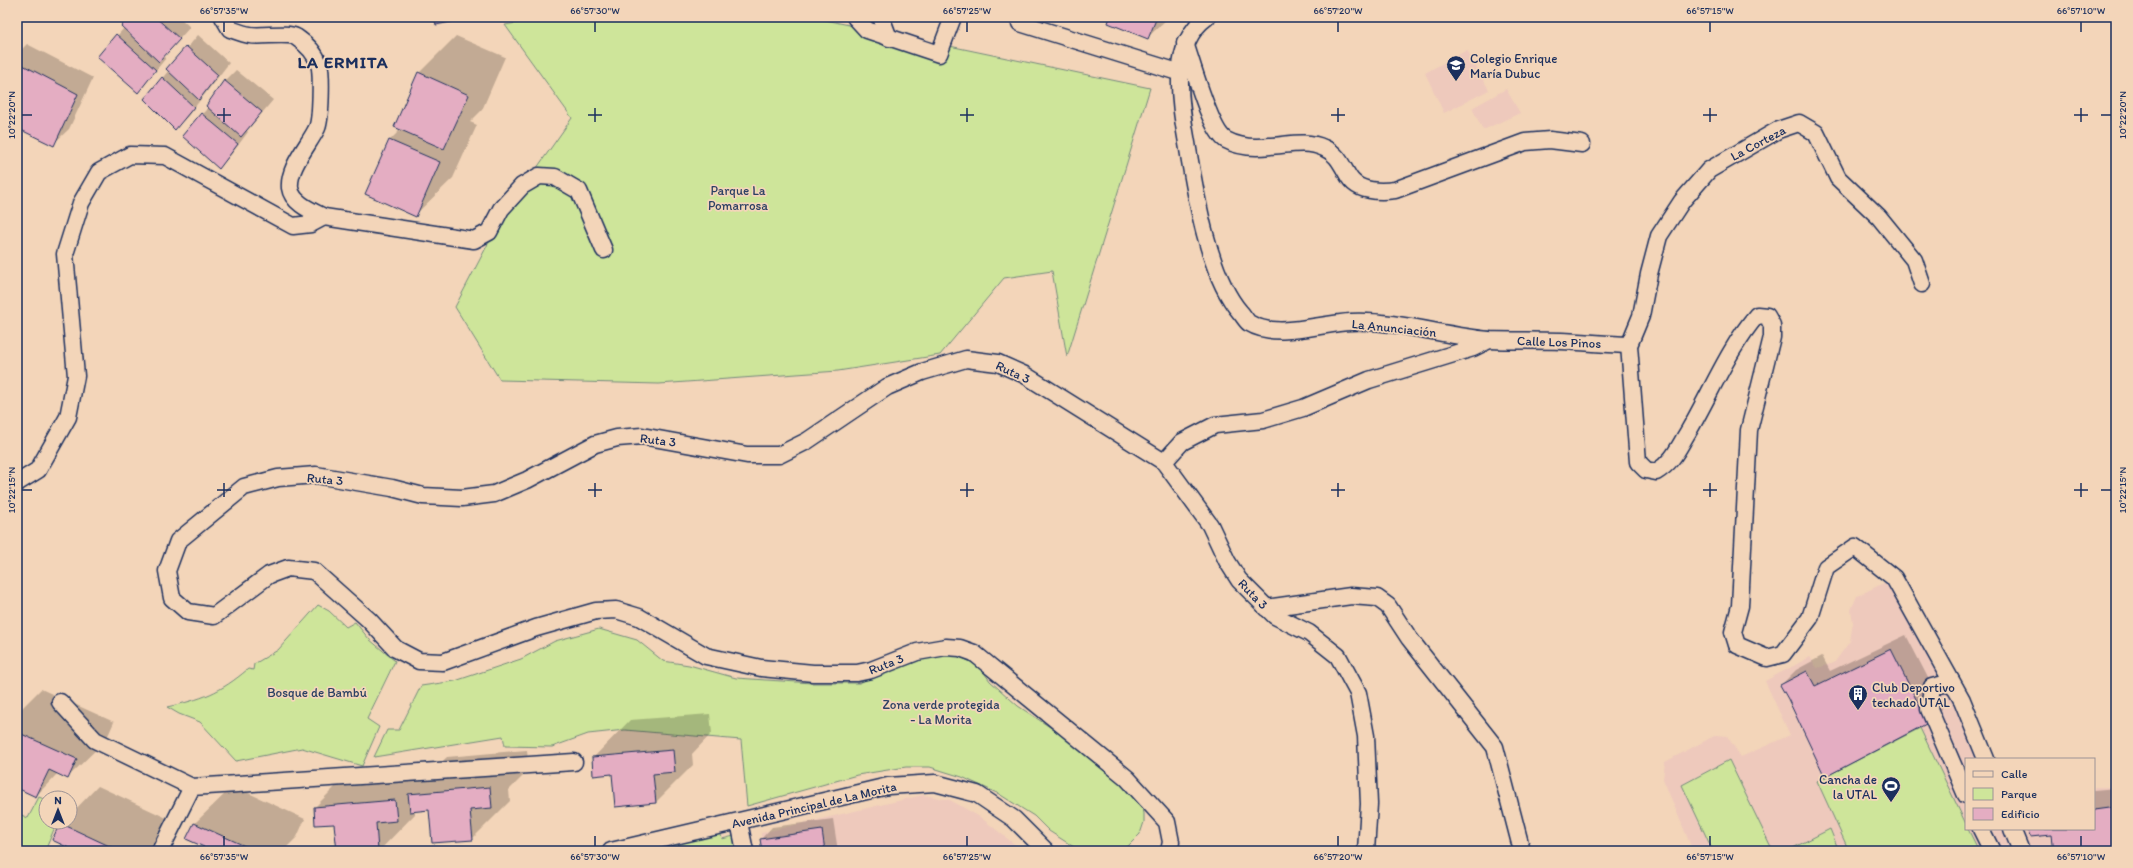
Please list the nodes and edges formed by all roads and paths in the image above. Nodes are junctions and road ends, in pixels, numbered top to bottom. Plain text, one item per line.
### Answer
1 (223, 17) edge
2 (855, 17) edge
3 (881, 17) edge
4 (953, 17) edge
5 (1207, 17) edge
6 (1020, 23) dead end
7 (889, 38) junction
8 (1185, 43) junction
9 (1181, 73) junction
10 (1582, 144) dead end
11 (324, 217) junction
12 (604, 250) dead end
13 (1922, 284) dead end
14 (1489, 340) junction
15 (1628, 346) junction
16 (1164, 462) junction
17 (17, 483) edge
18 (1266, 608) junction
19 (1955, 688) junction
20 (60, 702) dead end
21 (1986, 758) edge
22 (574, 762) dead end
23 (192, 787) junction
24 (1965, 793) edge
25 (739, 822) junction
26 (1982, 830) edge
27 (2012, 830) edge
28 (160, 851) edge
29 (611, 851) edge
30 (745, 851) edge
31 (1046, 851) edge
32 (1169, 851) edge
33 (1366, 851) edge
34 (1522, 851) edge
35 (1992, 851) edge
36 (2021, 851) edge

1 - 11 street
2 - 7 street
3 - 7 street
4 - 7 street
5 - 8 street, La Anunciación
6 - 9 street
8 - 9 street, La Anunciación
8 - 10 street
9 - 14 street, La Anunciación
11 - 12 street
11 - 17 street
13 - 15 street, La Corteza
14 - 15 street, Calle Los Pinos
14 - 16 street
15 - 19 street
16 - 18 street, Ruta 3
16 - 32 street, Ruta 3
18 - 33 street, Ruta 3
18 - 34 street
19 - 21 street
19 - 24 street
20 - 23 street
22 - 23 street
23 - 28 street
25 - 29 street, Avenida Principal de La Morita
25 - 30 street
25 - 31 street, Avenida Principal de La Morita
26 - 35 street
27 - 36 street

